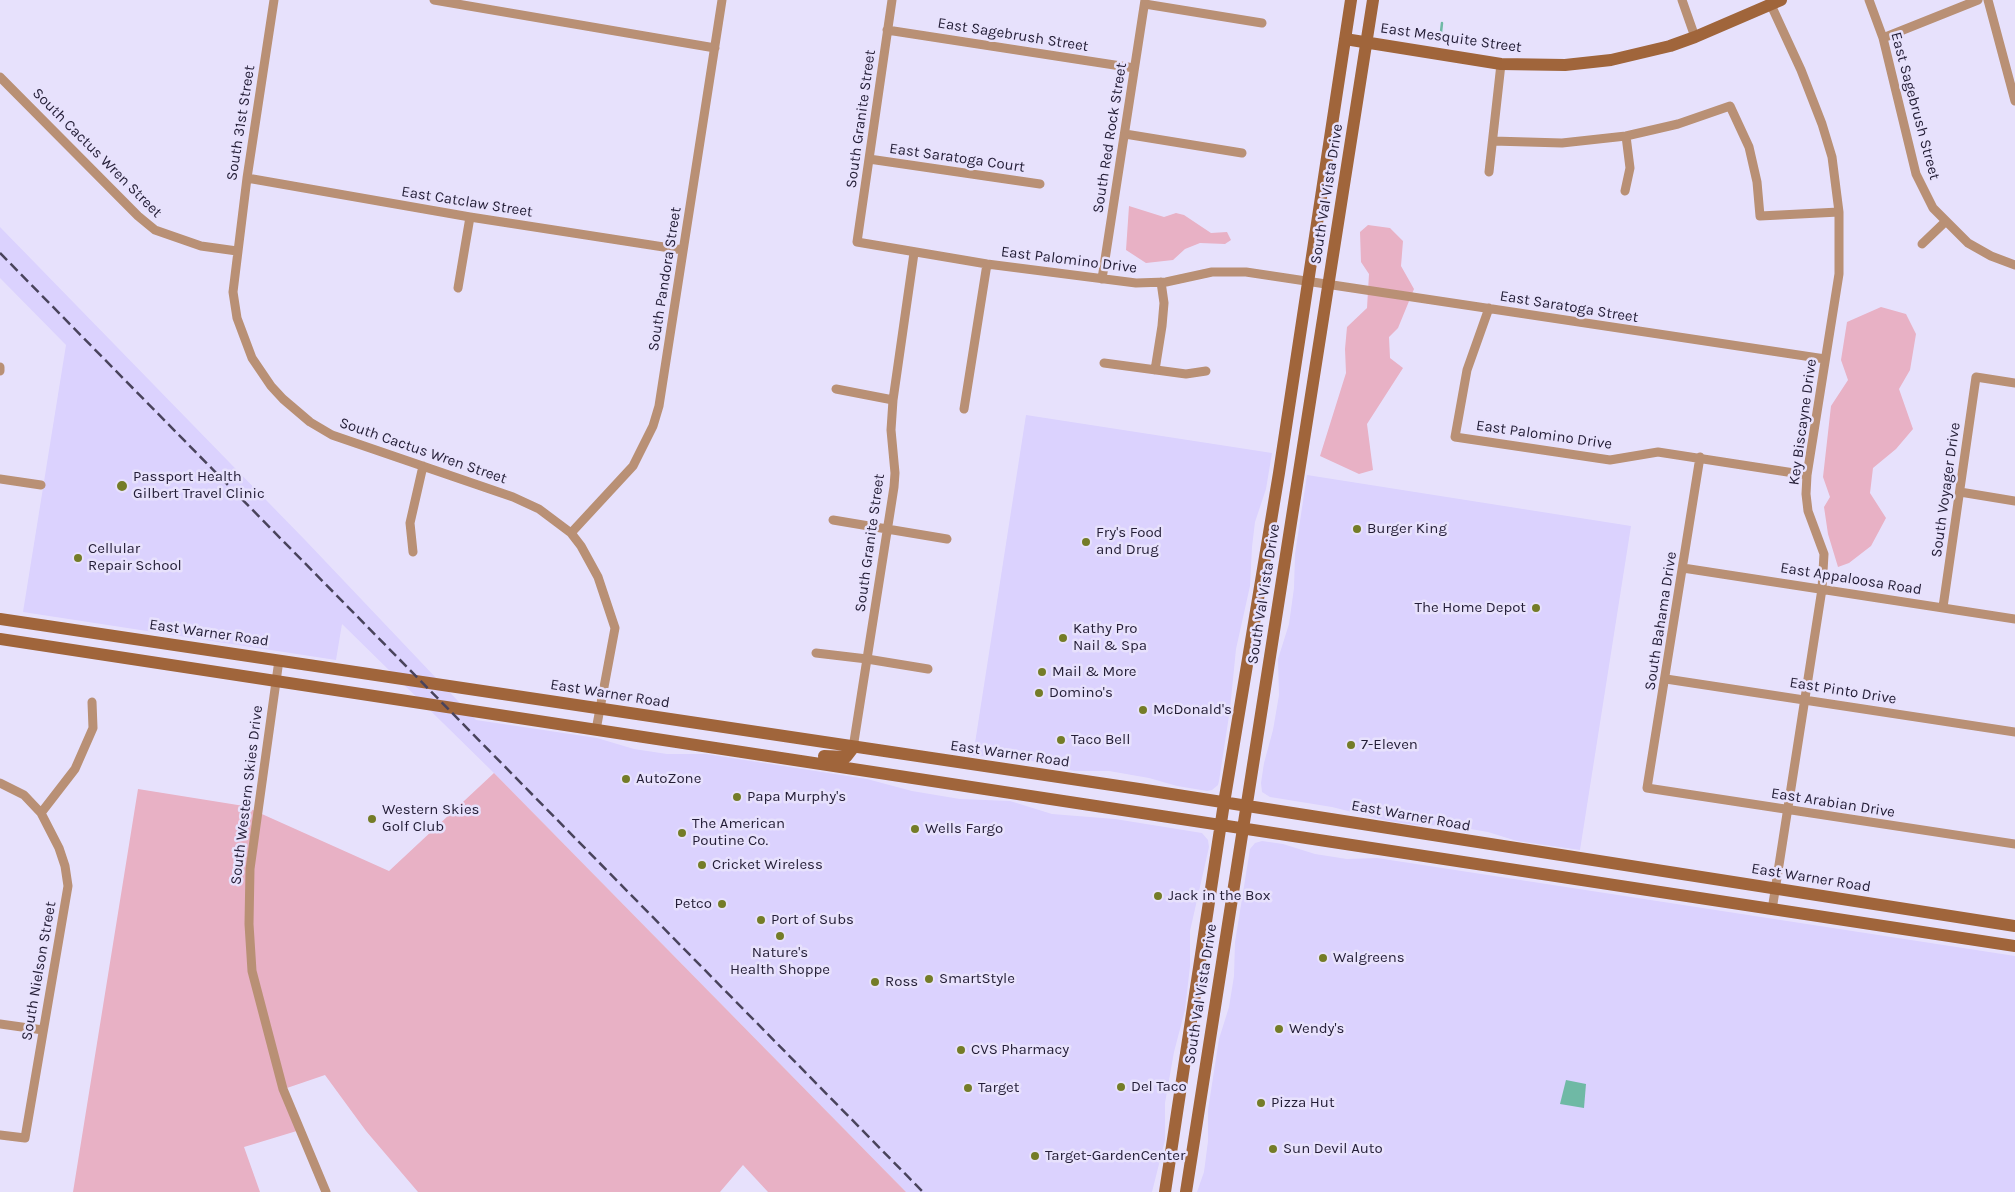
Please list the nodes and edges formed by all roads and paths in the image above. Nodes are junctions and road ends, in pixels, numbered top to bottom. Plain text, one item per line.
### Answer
1 (274, 0) edge
2 (434, 0) edge
3 (722, 0) edge
4 (892, 0) edge
5 (1351, 0) edge
6 (1373, 0) edge
7 (1682, 0) edge
8 (1869, 0) edge
9 (1978, 0) edge
10 (1988, 0) edge
11 (1145, 2) edge
12 (1776, 2) edge
13 (1262, 23) dead end
14 (887, 30) junction
15 (1695, 38) junction
16 (1883, 38) junction
17 (1345, 39) junction
18 (1367, 43) junction
19 (715, 48) junction
20 (1501, 64) junction
21 (1134, 68) junction
22 (0, 77) edge
23 (2015, 101) edge
24 (1125, 134) junction
25 (1626, 136) junction
26 (1493, 141) junction
27 (1242, 153) dead end
28 (869, 159) junction
29 (1489, 172) dead end
30 (247, 178) junction
31 (1040, 184) dead end
32 (1625, 191) dead end
33 (1839, 212) junction
34 (470, 217) junction
35 (1945, 222) junction
36 (857, 242) joint
37 (1922, 244) dead end
38 (683, 250) junction
39 (237, 251) junction
40 (914, 253) junction
41 (987, 264) junction
42 (2015, 265) edge
43 (1102, 280) junction
44 (1308, 280) junction
45 (1162, 282) junction
46 (1329, 284) junction
47 (458, 288) dead end
48 (1489, 308) junction
49 (1825, 359) junction
50 (1104, 362) dead end
51 (1155, 370) junction
52 (1206, 371) dead end
53 (2015, 383) edge
54 (836, 390) dead end
55 (893, 400) junction
56 (964, 409) dead end
57 (1700, 457) junction
58 (422, 466) junction
59 (1807, 475) junction
60 (0, 479) edge
61 (41, 484) dead end
62 (1960, 492) junction
63 (2015, 501) edge
64 (833, 520) dead end
65 (888, 530) junction
66 (571, 533) junction
67 (947, 539) dead end
68 (413, 552) dead end
69 (1683, 568) junction
70 (1263, 569) junction
71 (1284, 573) junction
72 (1822, 589) junction
73 (1943, 607) junction
74 (2015, 618) edge
75 (0, 619) edge
76 (0, 639) edge
77 (816, 652) dead end
78 (866, 659) junction
79 (279, 660) junction
80 (928, 669) dead end
81 (1666, 678) junction
82 (276, 680) junction
83 (1804, 699) junction
84 (92, 702) dead end
85 (600, 709) junction
86 (692, 723) junction
87 (596, 730) junction
88 (2015, 732) edge
89 (689, 744) junction
90 (852, 748) junction
91 (772, 756) junction
92 (984, 767) junction
93 (0, 783) edge
94 (982, 788) junction
95 (1648, 788) joint
96 (1224, 803) junction
97 (1247, 806) junction
98 (1787, 810) junction
99 (41, 813) junction
100 (1221, 826) junction
101 (1244, 830) junction
102 (1436, 837) junction
103 (2015, 844) edge
104 (1559, 856) junction
105 (1433, 857) junction
106 (1556, 876) junction
107 (1775, 889) junction
108 (1772, 910) junction
109 (2015, 926) edge
110 (2015, 946) edge
111 (0, 1024) edge
112 (43, 1030) junction
113 (1177, 1121) junction
114 (1197, 1124) junction
115 (0, 1135) edge
116 (326, 1192) edge
117 (1165, 1192) edge
118 (1186, 1192) edge

1 - 30 street, South 31st Street
2 - 19 street
3 - 19 street, South Pandora Street
4 - 14 street, South Granite Street
5 - 17 main road, South Val Vista Drive
6 - 18 main road, South Val Vista Drive
7 - 15 street
8 - 16 street, East Sagebrush Street
9 - 16 street
10 - 23 street
11 - 13 street
11 - 21 street, South Red Rock Street
12 - 15 main road, East Mesquite Street
12 - 33 street, Key Biscayne Drive
14 - 21 street, East Sagebrush Street
14 - 28 street, South Granite Street
15 - 20 main road, East Mesquite Street
16 - 35 street, East Sagebrush Street
17 - 18 main road, East Mesquite Street
17 - 44 main road, South Val Vista Drive
18 - 20 main road, East Mesquite Street
18 - 46 main road, South Val Vista Drive
19 - 38 street, South Pandora Street
20 - 26 street
21 - 24 street, South Red Rock Street
22 - 39 street, South Cactus Wren Street
24 - 27 street
24 - 43 street, South Red Rock Street
25 - 26 street
25 - 32 street
25 - 33 street
26 - 29 street
28 - 31 street, East Saratoga Court
28 - 36 street, South Granite Street
30 - 34 street, East Catclaw Street
30 - 39 street, South 31st Street
33 - 49 street, Key Biscayne Drive
34 - 38 street, East Catclaw Street
34 - 47 street
35 - 37 street
35 - 42 street, East Sagebrush Street
36 - 40 street, East Palomino Drive
38 - 66 street, South Pandora Street
39 - 58 street, South Cactus Wren Street
40 - 41 street, East Palomino Drive
40 - 55 street, South Granite Street
41 - 43 street, East Palomino Drive
41 - 56 street
43 - 45 street, East Palomino Drive
44 - 45 street, East Palomino Drive
44 - 46 street, East Saratoga Street
44 - 70 main road, South Val Vista Drive
45 - 51 street
46 - 48 street, East Saratoga Street
46 - 71 main road, South Val Vista Drive
48 - 49 street, East Saratoga Street
48 - 57 street, East Palomino Drive
49 - 59 street, Key Biscayne Drive
50 - 51 street
51 - 52 street
53 - 62 street, South Voyager Drive
54 - 55 street
55 - 65 street, South Granite Street
57 - 59 street, East Palomino Drive
57 - 69 street, South Bahama Drive
58 - 66 street, South Cactus Wren Street
58 - 68 street
59 - 72 street, Key Biscayne Drive
60 - 61 street
62 - 63 street
62 - 73 street, South Voyager Drive
64 - 65 street
65 - 67 street
65 - 78 street, South Granite Street
66 - 85 street, South Cactus Wren Street
69 - 72 street, East Appaloosa Road
69 - 81 street, South Bahama Drive
70 - 71 main road
70 - 96 main road, South Val Vista Drive
71 - 97 main road, South Val Vista Drive
72 - 73 street, East Appaloosa Road
72 - 83 street, Key Biscayne Drive
73 - 74 street, East Appaloosa Road
75 - 79 main road, East Warner Road
76 - 82 main road
77 - 78 street
78 - 80 street
78 - 90 street, South Granite Street
79 - 82 street, South Western Skies Drive
79 - 85 main road, East Warner Road
81 - 83 street, East Pinto Drive
81 - 95 street, South Bahama Drive
82 - 87 main road
82 - 116 street, South Western Skies Drive
83 - 88 street, East Pinto Drive
83 - 98 street, Key Biscayne Drive
84 - 99 street
85 - 86 main road, East Warner Road
85 - 87 street, South Cactus Wren Street
86 - 89 main road
86 - 90 main road, East Warner Road
87 - 89 main road
89 - 91 main road
90 - 91 main road
90 - 92 main road, East Warner Road
91 - 94 main road
92 - 94 main road
92 - 96 main road, East Warner Road
93 - 99 street, South Nielson Street
94 - 100 main road
95 - 98 street, East Arabian Drive
96 - 97 main road, East Warner Road
96 - 100 main road, South Val Vista Drive
97 - 101 main road, South Val Vista Drive
97 - 102 main road, East Warner Road
98 - 103 street, East Arabian Drive
98 - 107 street, Key Biscayne Drive
99 - 112 street, South Nielson Street
100 - 101 main road
100 - 113 main road, South Val Vista Drive
101 - 105 main road
101 - 114 main road, South Val Vista Drive
102 - 104 main road, East Warner Road
102 - 105 main road
104 - 106 main road
104 - 107 main road, East Warner Road
105 - 106 main road
106 - 108 main road
107 - 108 street, Key Biscayne Drive
107 - 109 main road, East Warner Road
108 - 110 main road
111 - 112 street
112 - 115 street, South Nielson Street
113 - 114 main road
113 - 117 main road, South Val Vista Drive
114 - 118 main road, South Val Vista Drive

